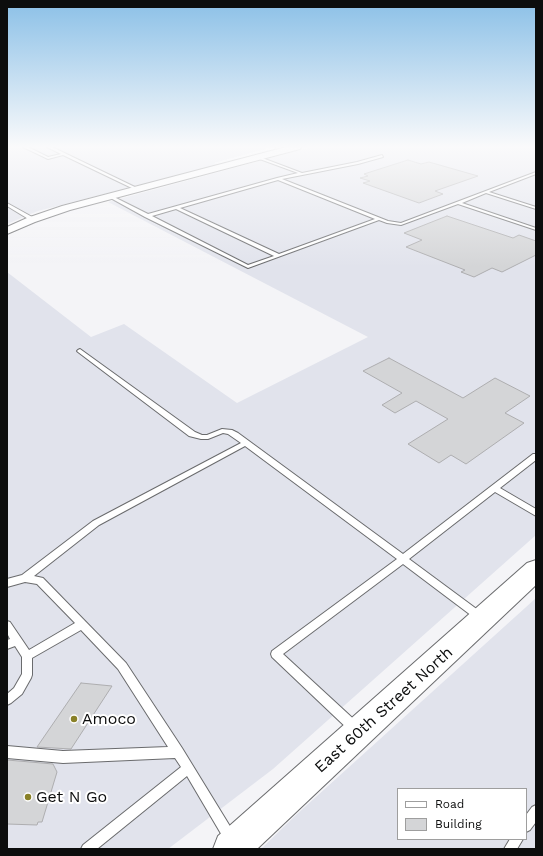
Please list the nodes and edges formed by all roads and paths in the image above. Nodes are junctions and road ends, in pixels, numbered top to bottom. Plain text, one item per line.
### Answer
1 (133, 187) edge
2 (145, 187) edge
3 (250, 187) edge
4 (298, 187) edge
5 (499, 187) edge
6 (137, 189) junction
7 (485, 192) junction
8 (110, 196) junction
9 (458, 202) junction
10 (7, 204) edge
11 (177, 208) junction
12 (536, 208) edge
13 (147, 216) junction
14 (32, 219) junction
15 (379, 219) junction
16 (536, 229) edge
17 (7, 231) edge
18 (279, 256) junction
19 (80, 351) dead end
20 (246, 443) junction
21 (536, 456) edge
22 (495, 488) junction
23 (536, 513) edge
24 (403, 559) junction
25 (536, 570) edge
26 (25, 578) junction
27 (7, 583) edge
28 (483, 619) junction
29 (82, 624) junction
30 (7, 625) edge
31 (17, 640) junction
32 (7, 645) edge
33 (27, 656) junction
34 (7, 700) edge
35 (359, 732) junction
36 (7, 752) edge
37 (178, 752) junction
38 (188, 768) junction
39 (536, 811) edge
40 (527, 824) edge
41 (516, 840) edge
42 (235, 848) edge
43 (87, 849) edge
44 (510, 849) edge

1 - 6 lane
2 - 6 street
3 - 11 lane
4 - 15 lane
5 - 7 lane
6 - 8 street
7 - 9 lane
7 - 12 lane
8 - 13 lane
8 - 14 street
9 - 15 lane
9 - 16 lane
10 - 14 lane
11 - 13 lane
11 - 18 lane
13 - 18 lane
14 - 17 street
15 - 18 lane
19 - 20 lane
20 - 24 lane
20 - 26 lane
21 - 22 lane
22 - 23 lane
22 - 24 lane
24 - 28 lane
24 - 35 lane
25 - 28 main road, East 60th Street North
26 - 27 lane
26 - 29 lane
28 - 35 main road, East 60th Street North
29 - 33 lane
29 - 37 lane
30 - 31 lane
31 - 32 lane
31 - 33 lane
33 - 34 lane
35 - 42 main road, East 60th Street North
36 - 37 lane
37 - 38 lane
38 - 42 lane
38 - 43 lane
39 - 40 lane
41 - 44 lane

